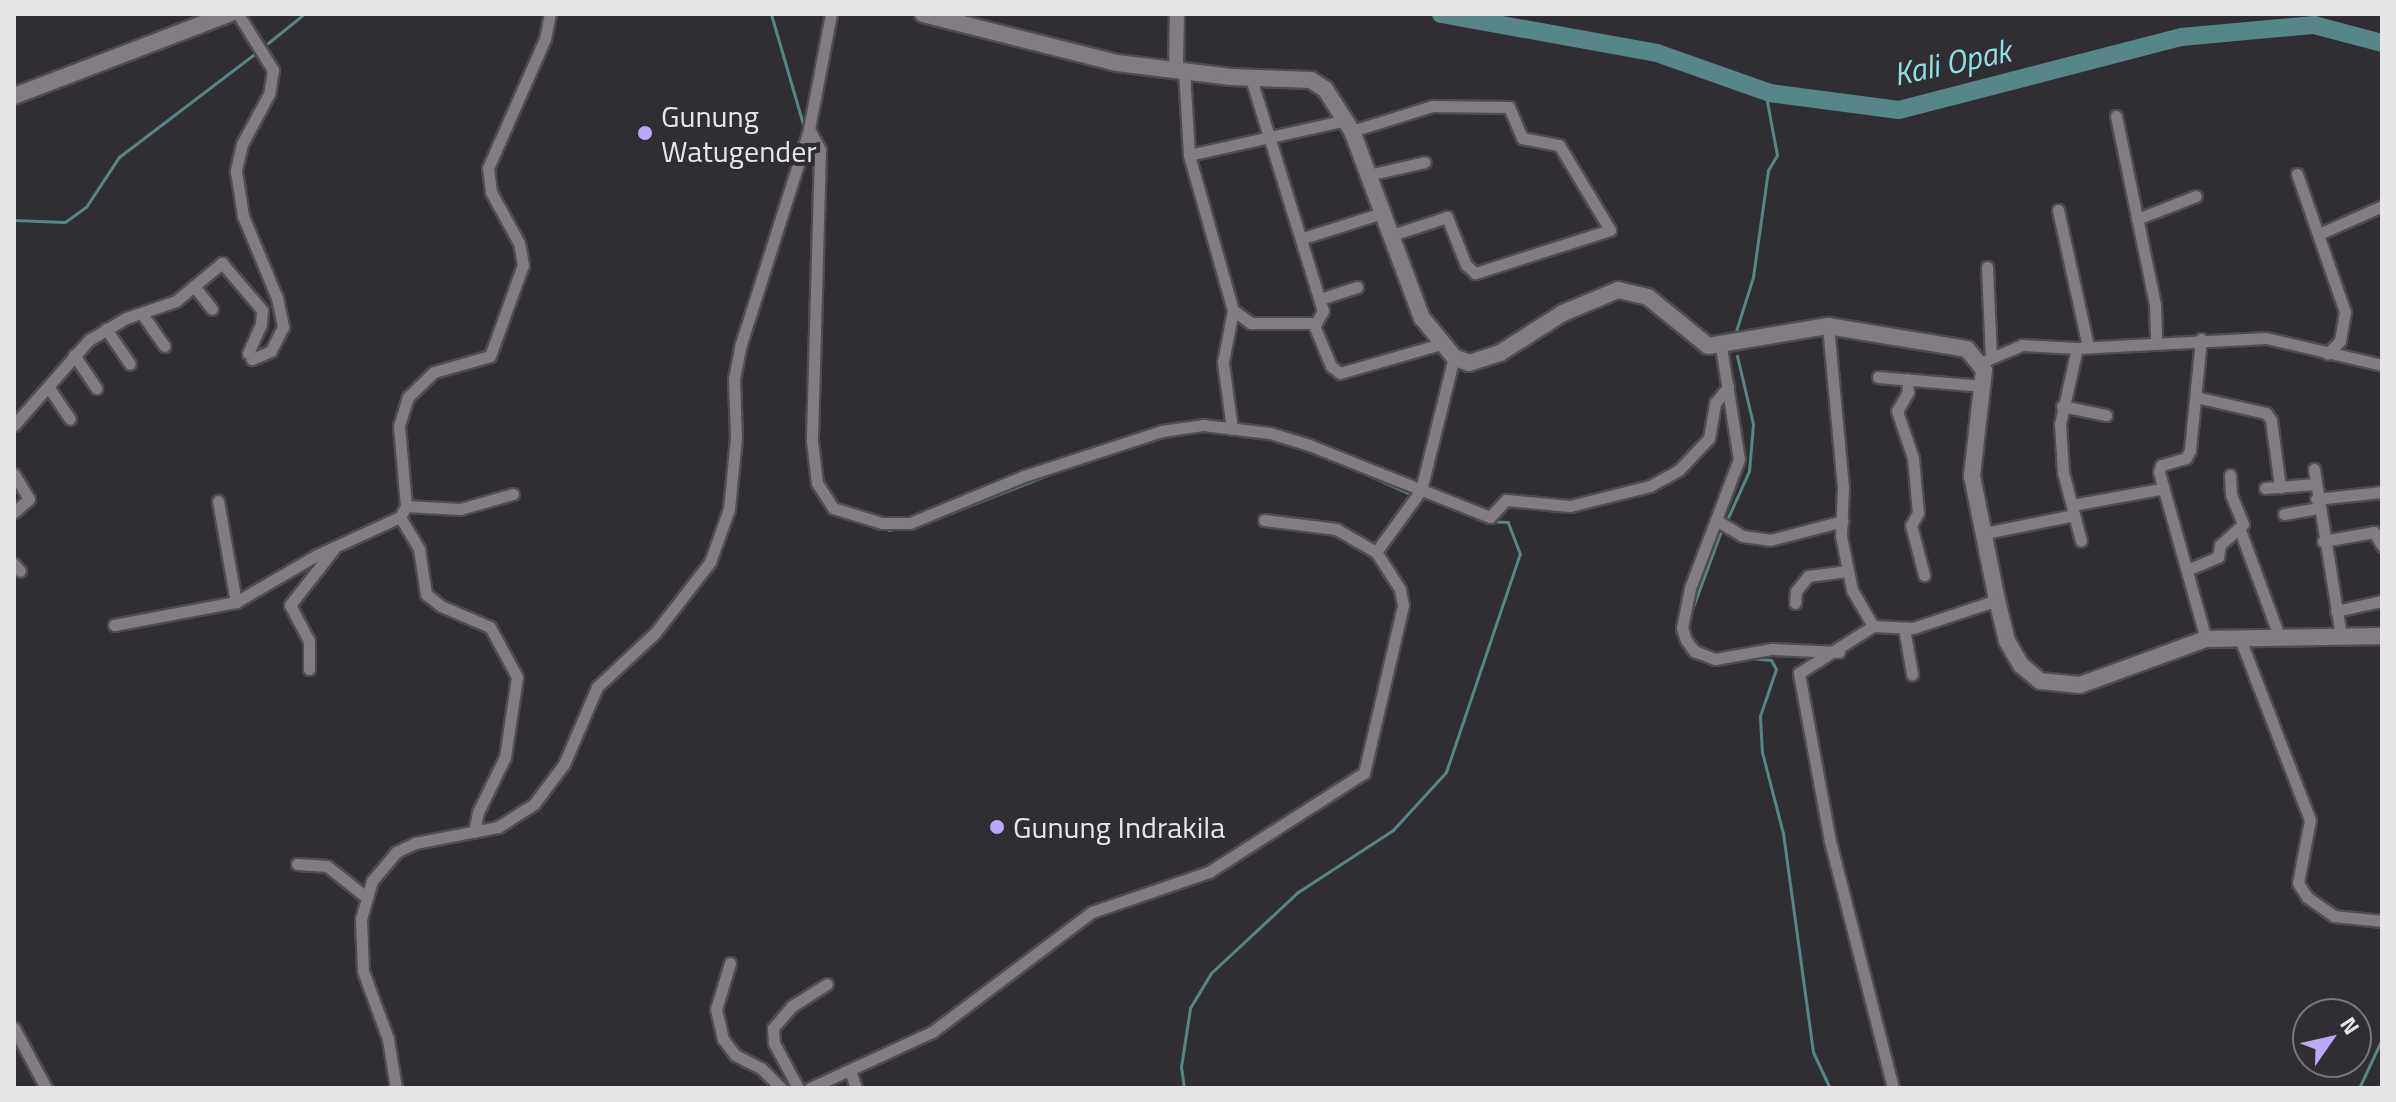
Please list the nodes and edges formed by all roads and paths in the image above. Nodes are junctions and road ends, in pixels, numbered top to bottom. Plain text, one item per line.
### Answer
1 (229, 14) edge
2 (238, 14) edge
3 (550, 14) edge
4 (831, 14) edge
5 (923, 14) edge
6 (1177, 16) edge
7 (1180, 70) junction
8 (1251, 78) junction
9 (14, 96) edge
10 (2116, 116) dead end
11 (1349, 126) junction
12 (809, 129) junction
13 (1269, 134) junction
14 (1189, 155) junction
15 (1425, 162) dead end
16 (2297, 174) dead end
17 (1368, 175) junction
18 (2196, 196) dead end
19 (2382, 206) edge
20 (2058, 210) dead end
21 (1382, 213) junction
22 (2137, 219) junction
23 (2319, 234) junction
24 (1389, 236) junction
25 (1303, 238) junction
26 (1987, 267) dead end
27 (194, 286) junction
28 (1357, 287) dead end
29 (1320, 299) junction
30 (212, 309) dead end
31 (1233, 310) junction
32 (142, 314) junction
33 (1313, 323) junction
34 (1828, 326) junction
35 (106, 329) junction
36 (2201, 339) junction
37 (2156, 342) junction
38 (1441, 344) junction
39 (164, 346) dead end
40 (1721, 347) junction
41 (2082, 348) junction
42 (2327, 354) junction
43 (74, 355) junction
44 (1454, 357) junction
45 (1986, 360) junction
46 (130, 364) dead end
47 (2382, 365) edge
48 (1878, 377) dead end
49 (1907, 379) junction
50 (1983, 386) junction
51 (1728, 387) junction
52 (49, 388) junction
53 (96, 388) dead end
54 (2196, 397) junction
55 (2062, 406) junction
56 (2106, 415) dead end
57 (70, 419) dead end
58 (14, 425) edge
59 (1232, 429) junction
60 (2314, 469) dead end
61 (14, 474) edge
62 (2230, 475) dead end
63 (2315, 484) junction
64 (2280, 487) junction
65 (2265, 488) dead end
66 (2160, 489) junction
67 (1421, 490) junction
68 (2382, 492) edge
69 (513, 494) dead end
70 (218, 501) dead end
71 (2317, 504) junction
72 (2073, 510) junction
73 (14, 512) edge
74 (403, 512) junction
75 (2284, 514) dead end
76 (1264, 520) dead end
77 (1843, 521) junction
78 (1722, 524) junction
79 (2240, 530) junction
80 (1985, 533) junction
81 (2081, 541) dead end
82 (2323, 541) junction
83 (336, 546) junction
84 (2382, 546) edge
85 (1376, 552) junction
86 (2187, 570) junction
87 (1848, 571) junction
88 (1924, 575) dead end
89 (1997, 600) junction
90 (2382, 601) edge
91 (236, 602) junction
92 (1795, 603) dead end
93 (2336, 611) junction
94 (114, 625) dead end
95 (1873, 626) junction
96 (1904, 628) junction
97 (2341, 635) junction
98 (2239, 636) junction
99 (2279, 636) junction
100 (2382, 636) edge
101 (2206, 639) junction
102 (1839, 652) junction
103 (309, 669) dead end
104 (1912, 674) dead end
105 (474, 832) junction
106 (297, 864) dead end
107 (366, 897) junction
108 (2382, 921) edge
109 (730, 963) dead end
110 (827, 984) dead end
111 (14, 1028) edge
112 (850, 1070) junction
113 (823, 1085) edge
114 (46, 1088) edge
115 (396, 1088) edge
116 (781, 1088) edge
117 (798, 1088) edge
118 (810, 1088) edge
119 (856, 1088) edge
120 (1893, 1088) edge

1 - 9 main road
2 - 27 street
3 - 74 street
4 - 12 street
5 - 7 main road
6 - 7 street
7 - 8 main road
7 - 14 street
8 - 11 main road
8 - 13 street
10 - 22 street
11 - 13 street
11 - 17 main road
11 - 24 street
12 - 59 street
12 - 105 street
13 - 14 street
13 - 25 street
14 - 31 street
15 - 17 street
16 - 23 street
17 - 21 main road
18 - 22 street
19 - 23 street
20 - 41 street
21 - 24 main road
21 - 25 street
22 - 37 street
23 - 42 street
24 - 38 main road
25 - 29 street
26 - 45 street
27 - 30 street
27 - 32 street
28 - 29 street
29 - 33 street
31 - 33 street
31 - 59 street
32 - 35 street
32 - 39 street
33 - 38 street
34 - 40 main road
34 - 45 main road
34 - 77 street
35 - 43 street
35 - 46 street
36 - 37 street
36 - 42 street
36 - 54 street
37 - 41 street
38 - 44 main road
40 - 44 main road
40 - 51 street
41 - 45 street
41 - 55 street
42 - 47 street
43 - 52 street
43 - 53 street
44 - 67 street
45 - 50 main road
48 - 49 street
49 - 50 street
49 - 88 street
50 - 80 main road
51 - 67 street
51 - 78 street
52 - 57 street
52 - 58 street
54 - 64 street
54 - 66 street
55 - 56 street
55 - 72 street
59 - 67 street
60 - 63 street
61 - 73 street
62 - 79 street
63 - 64 street
63 - 71 street
64 - 65 street
66 - 72 street
66 - 86 street
67 - 85 street
68 - 71 street
69 - 74 street
70 - 91 street
71 - 75 street
71 - 82 street
72 - 80 street
72 - 81 street
74 - 83 street
74 - 105 street
76 - 85 street
77 - 78 street
77 - 87 street
78 - 102 street
79 - 86 street
79 - 99 street
80 - 89 main road
82 - 84 street
82 - 93 street
83 - 91 street
83 - 103 street
85 - 112 street
86 - 101 street
87 - 92 street
87 - 95 street
89 - 96 street
89 - 101 main road
90 - 93 street
91 - 94 street
93 - 97 street
95 - 96 street
95 - 102 street
96 - 104 street
97 - 99 main road
97 - 100 main road
98 - 99 main road
98 - 101 main road
98 - 108 street
102 - 120 street
105 - 107 street
106 - 107 street
107 - 115 street
109 - 116 street
110 - 117 street
111 - 114 street
112 - 113 street
112 - 119 street
113 - 118 street

